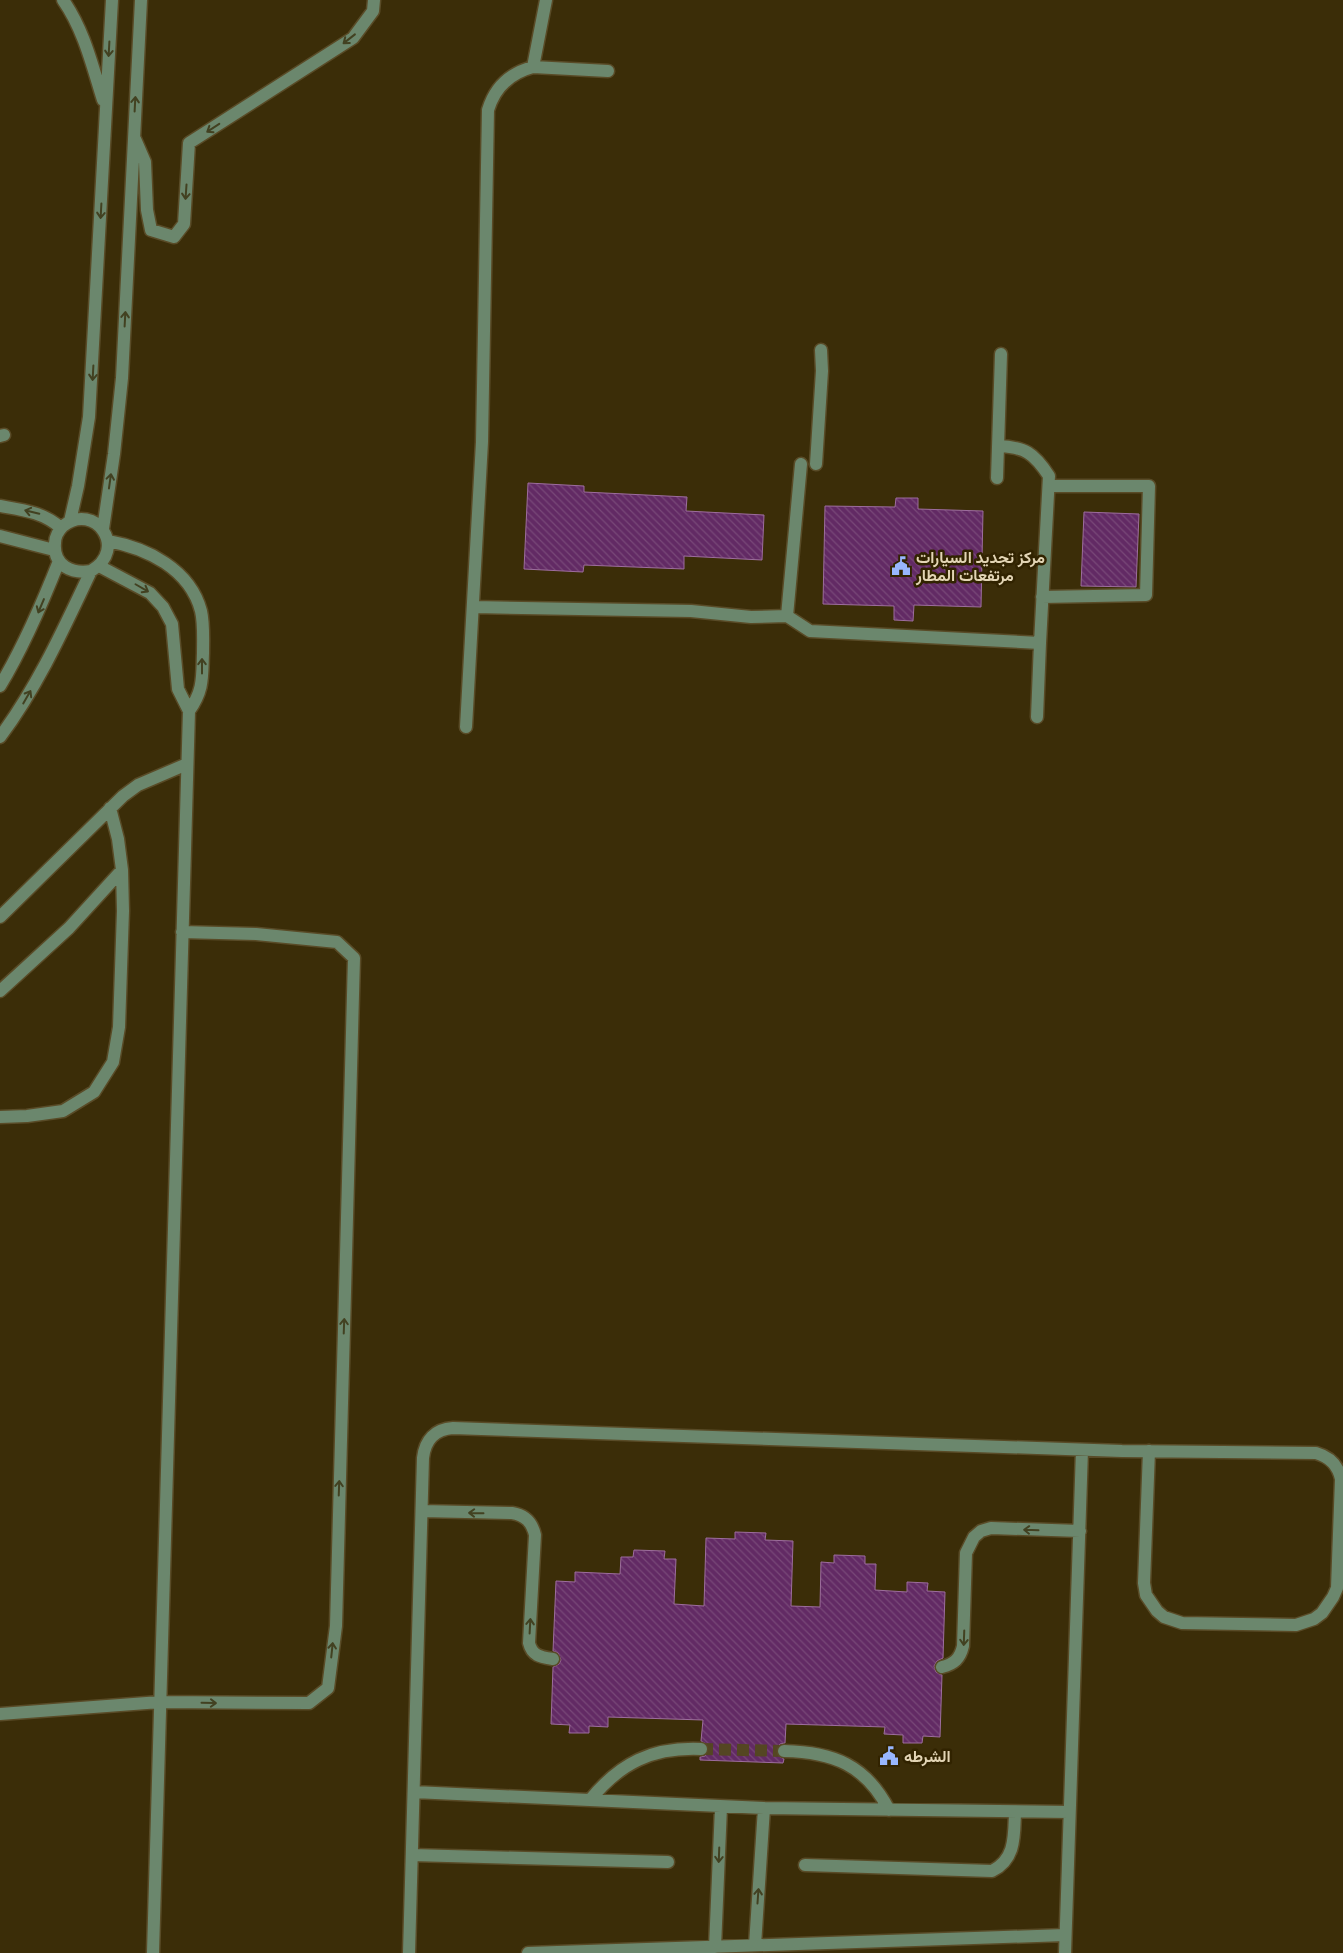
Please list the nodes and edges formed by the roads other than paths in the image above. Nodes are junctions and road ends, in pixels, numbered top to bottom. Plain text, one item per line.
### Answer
1 (62, 0) edge
2 (112, 0) edge
3 (141, 0) edge
4 (374, 0) edge
5 (546, 0) edge
6 (533, 67) junction
7 (608, 71) dead end
8 (106, 110) junction
9 (134, 137) junction
10 (821, 350) dead end
11 (1001, 354) dead end
12 (998, 446) junction
13 (801, 464) dead end
14 (816, 464) dead end
15 (997, 478) dead end
16 (1049, 486) junction
17 (0, 506) edge
18 (65, 525) junction
19 (105, 535) junction
20 (0, 536) edge
21 (57, 555) junction
22 (95, 568) junction
23 (1042, 597) junction
24 (474, 607) junction
25 (787, 616) junction
26 (1040, 643) junction
27 (0, 686) edge
28 (188, 710) junction
29 (1037, 717) dead end
30 (466, 727) dead end
31 (0, 737) edge
32 (187, 764) junction
33 (110, 808) junction
34 (122, 870) junction
35 (0, 917) edge
36 (182, 932) junction
37 (0, 991) edge
38 (0, 1117) edge
39 (1082, 1450) junction
40 (1150, 1451) junction
41 (1341, 1473) edge
42 (422, 1512) junction
43 (1080, 1531) junction
44 (1341, 1531) edge
45 (553, 1659) dead end
46 (942, 1667) dead end
47 (160, 1702) junction
48 (0, 1714) edge
49 (700, 1749) tunnel mouth
50 (784, 1751) tunnel mouth
51 (414, 1792) junction
52 (590, 1800) junction
53 (721, 1807) junction
54 (764, 1808) junction
55 (889, 1810) junction
56 (1015, 1812) junction
57 (1070, 1812) junction
58 (412, 1855) junction
59 (668, 1862) dead end
60 (805, 1865) dead end
61 (1065, 1935) junction
62 (755, 1945) junction
63 (715, 1947) junction
64 (737, 1949) edge
65 (153, 1953) edge
66 (408, 1953) edge
67 (528, 1953) edge
68 (1065, 1953) edge

1 - 8 lane
2 -> 8 lane
9 -> 3 lane
4 -> 9 lane
5 - 6 lane
6 - 7 lane
6 - 24 lane
8 -> 18 lane
19 -> 9 lane
10 - 14 lane
11 - 12 lane
12 - 15 lane
12 - 16 lane
13 - 25 lane
16 - 23 lane
16 - 23 lane
18 -> 17 lane
18 - 19 lane
18 - 21 lane
19 - 22 lane
28 -> 19 lane
20 - 21 lane
21 - 22 lane
21 -> 27 lane
22 -> 28 lane
31 -> 22 lane
23 - 26 lane
24 - 25 lane
24 - 30 lane
25 - 26 lane
26 - 29 lane
28 - 32 lane
32 - 33 lane
32 - 36 lane
33 - 34 lane
33 - 35 lane
34 - 37 lane
34 - 38 lane
36 - 47 lane
47 -> 36 lane
39 - 40 lane
39 - 42 lane
39 - 43 lane
40 - 41 lane
40 - 44 lane
41 - 44 lane
45 -> 42 lane
42 - 51 lane
43 -> 46 lane
43 - 57 lane
47 - 48 lane
47 - 65 lane
49 - 52 lane
50 - 55 lane
51 - 52 lane
51 - 58 lane
52 - 53 lane
53 - 54 lane
53 -> 63 lane
54 - 55 lane
62 -> 54 lane
55 - 56 lane
56 - 57 lane
56 - 60 lane
57 - 61 lane
58 - 59 lane
58 - 66 lane
61 - 62 lane
61 - 68 lane
62 - 64 lane
63 - 64 lane
63 - 67 lane

